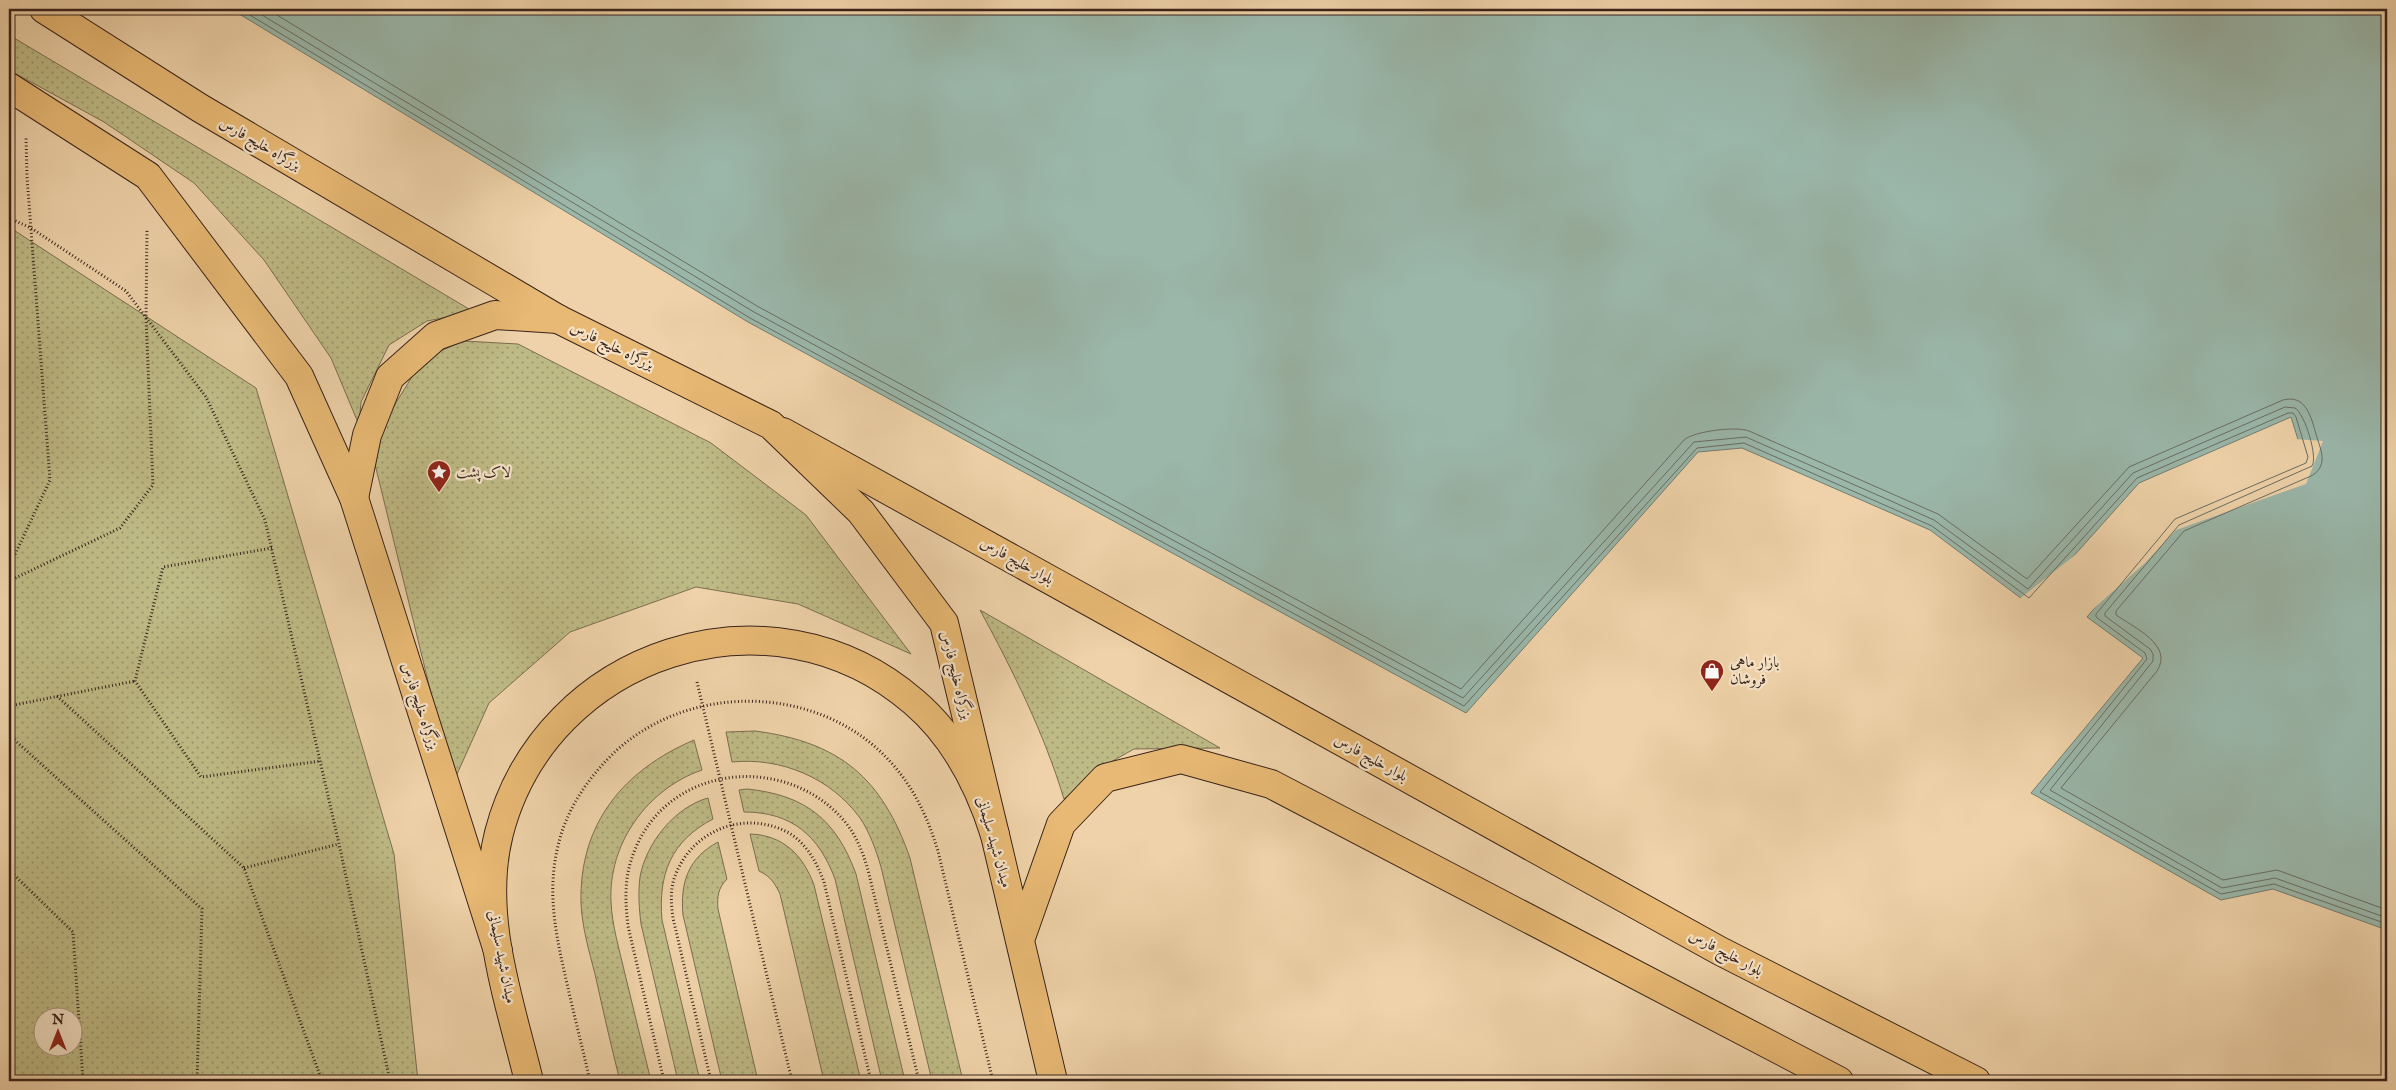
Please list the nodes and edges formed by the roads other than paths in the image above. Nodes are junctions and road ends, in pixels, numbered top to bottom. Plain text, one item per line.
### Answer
1 (44, 9) edge
2 (17, 92) edge
3 (558, 319) junction
4 (771, 425) junction
5 (354, 498) junction
6 (995, 835) junction
7 (1020, 940) junction
8 (498, 951) junction
9 (1054, 1080) edge
10 (529, 1081) edge
11 (1839, 1081) edge
12 (1976, 1081) edge

1 - 3 main road, بزرگراه خلیج فارس
2 - 5 main road, بزرگراه خلیج فارس
3 - 4 main road, بزرگراه خلیج فارس
3 - 5 main road
4 - 6 main road, بزرگراه خلیج فارس
4 - 12 main road, بلوار خلیج فارس
5 - 8 main road, بزرگراه خلیج فارس
6 - 7 main road, میدان شهید سلیمانی
6 - 8 main road, میدان شهید سلیمانی
7 - 9 main road, میدان شهید سلیمانی
7 - 11 main road
8 - 10 main road, میدان شهید سلیمانی

